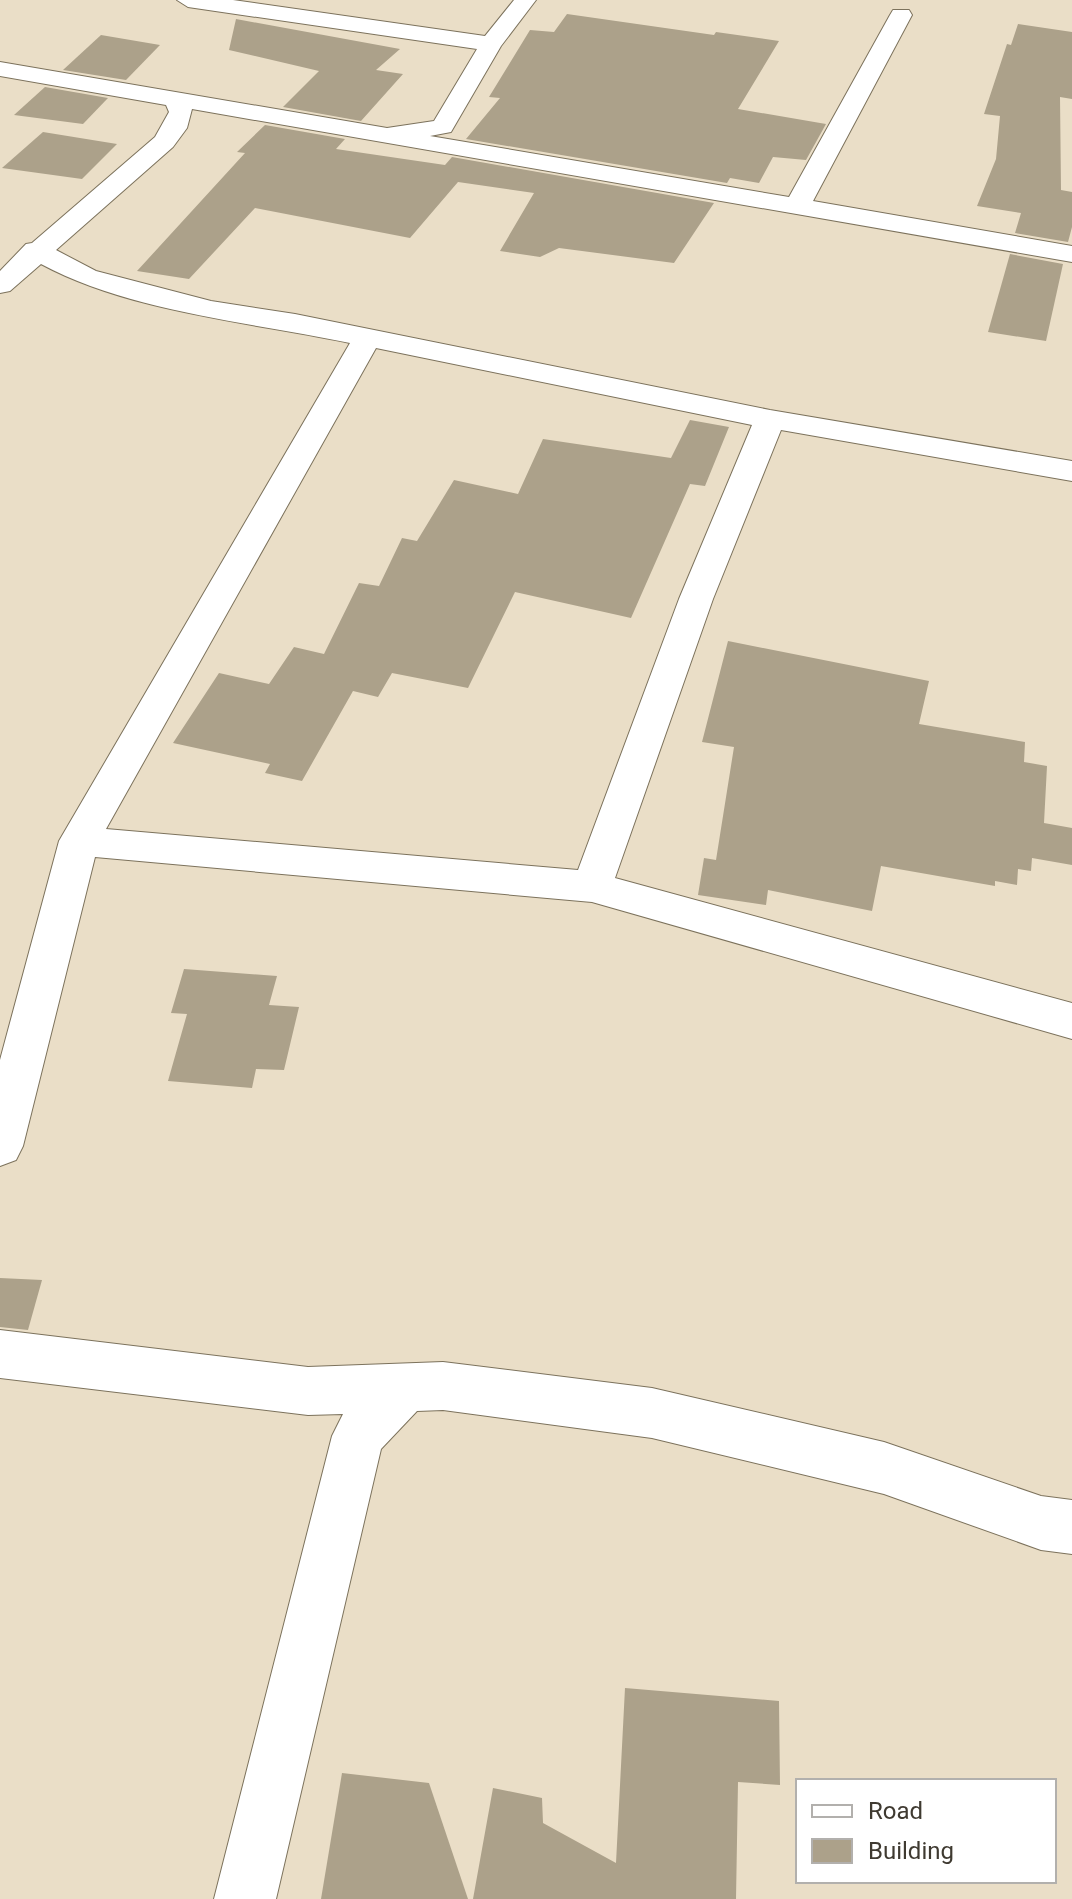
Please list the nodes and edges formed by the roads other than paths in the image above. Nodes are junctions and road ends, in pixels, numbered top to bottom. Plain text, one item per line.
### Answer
1 (188, 0) edge
2 (525, 0) edge
3 (901, 15) dead end
4 (491, 44) junction
5 (0, 69) edge
6 (176, 101) junction
7 (442, 127) junction
8 (373, 135) junction
9 (467, 151) junction
10 (797, 206) junction
11 (36, 250) junction
12 (1072, 254) edge
13 (0, 285) edge
14 (367, 338) junction
15 (770, 419) junction
16 (1072, 471) edge
17 (79, 841) junction
18 (592, 887) junction
19 (1072, 1021) edge
20 (0, 1146) edge
21 (0, 1354) edge
22 (405, 1388) junction
23 (308, 1391) junction
24 (358, 1436) junction
25 (1072, 1527) edge
26 (245, 1899) edge

1 - 4 street
2 - 4 street
3 - 10 street
4 - 7 street
5 - 6 street
6 - 8 street
6 - 11 street
7 - 8 street
7 - 9 street
8 - 9 street
9 - 10 street
10 - 12 street
11 - 13 street
11 - 14 street
14 - 15 street
14 - 17 street
15 - 16 street
15 - 18 street
17 - 18 street
17 - 20 street
18 - 19 street
21 - 23 street
22 - 23 street
22 - 24 street
22 - 25 street
23 - 24 street
24 - 26 street

